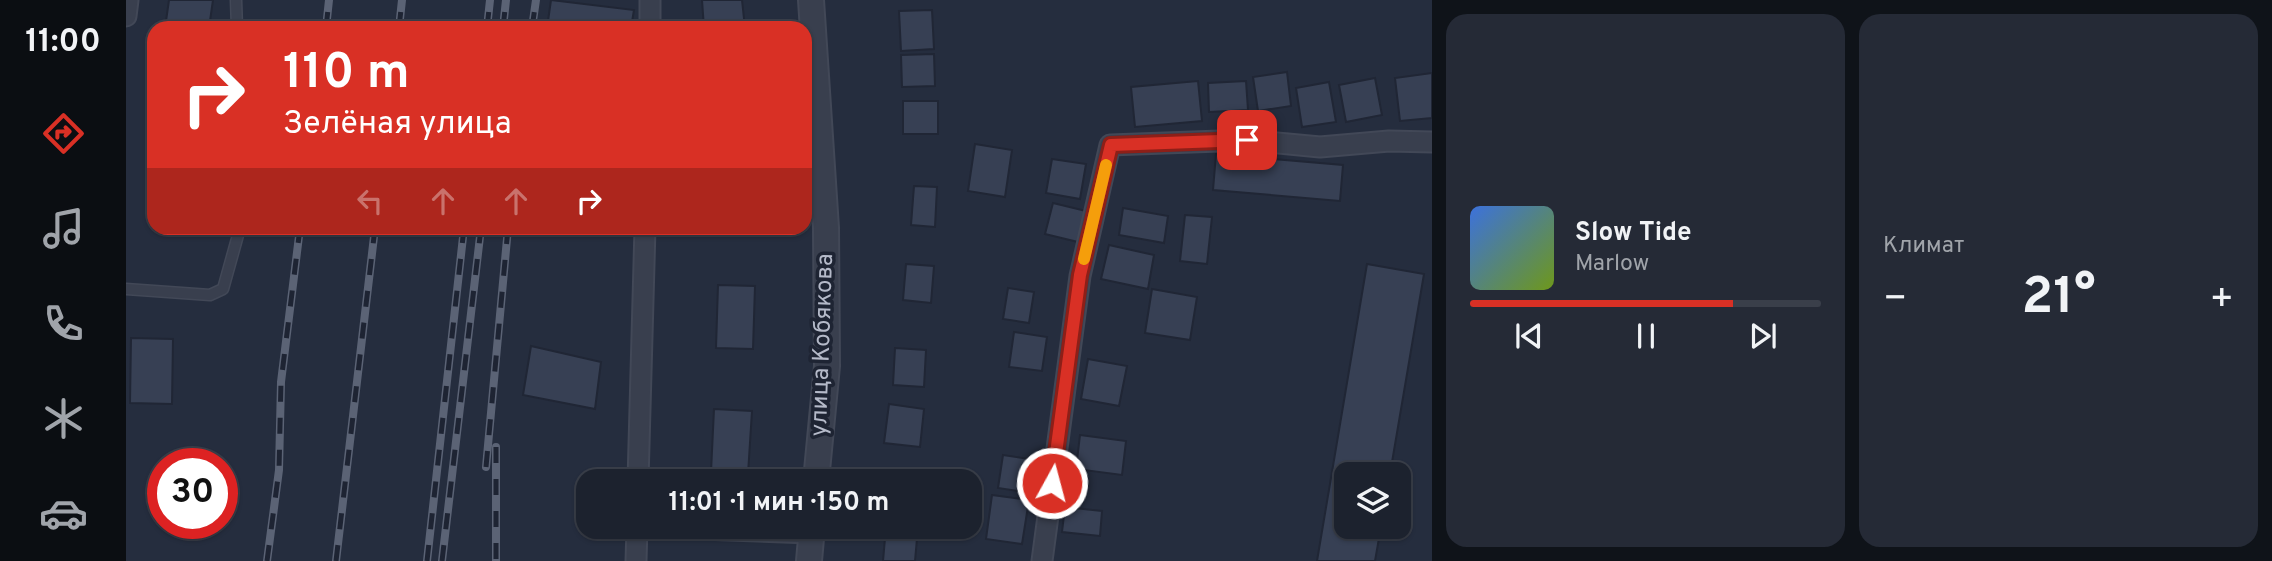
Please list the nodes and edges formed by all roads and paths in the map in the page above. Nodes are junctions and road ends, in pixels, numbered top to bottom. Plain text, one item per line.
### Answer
1 (128, 0) edge
2 (236, 0) edge
3 (650, 0) edge
4 (811, 0) edge
5 (126, 16) edge
6 (237, 21) edge
7 (649, 21) edge
8 (1432, 142) edge
9 (238, 235) edge
10 (645, 235) edge
11 (126, 289) edge
12 (638, 469) edge
13 (817, 469) edge
14 (637, 539) edge
15 (810, 539) edge
16 (636, 561) edge
17 (809, 561) edge
18 (1042, 561) edge

1 - 5 street
2 - 6 lane
3 - 7 street
4 - 13 street, улица Кобякова
8 - 18 street
9 - 11 lane
10 - 12 street
14 - 16 street
15 - 17 street

